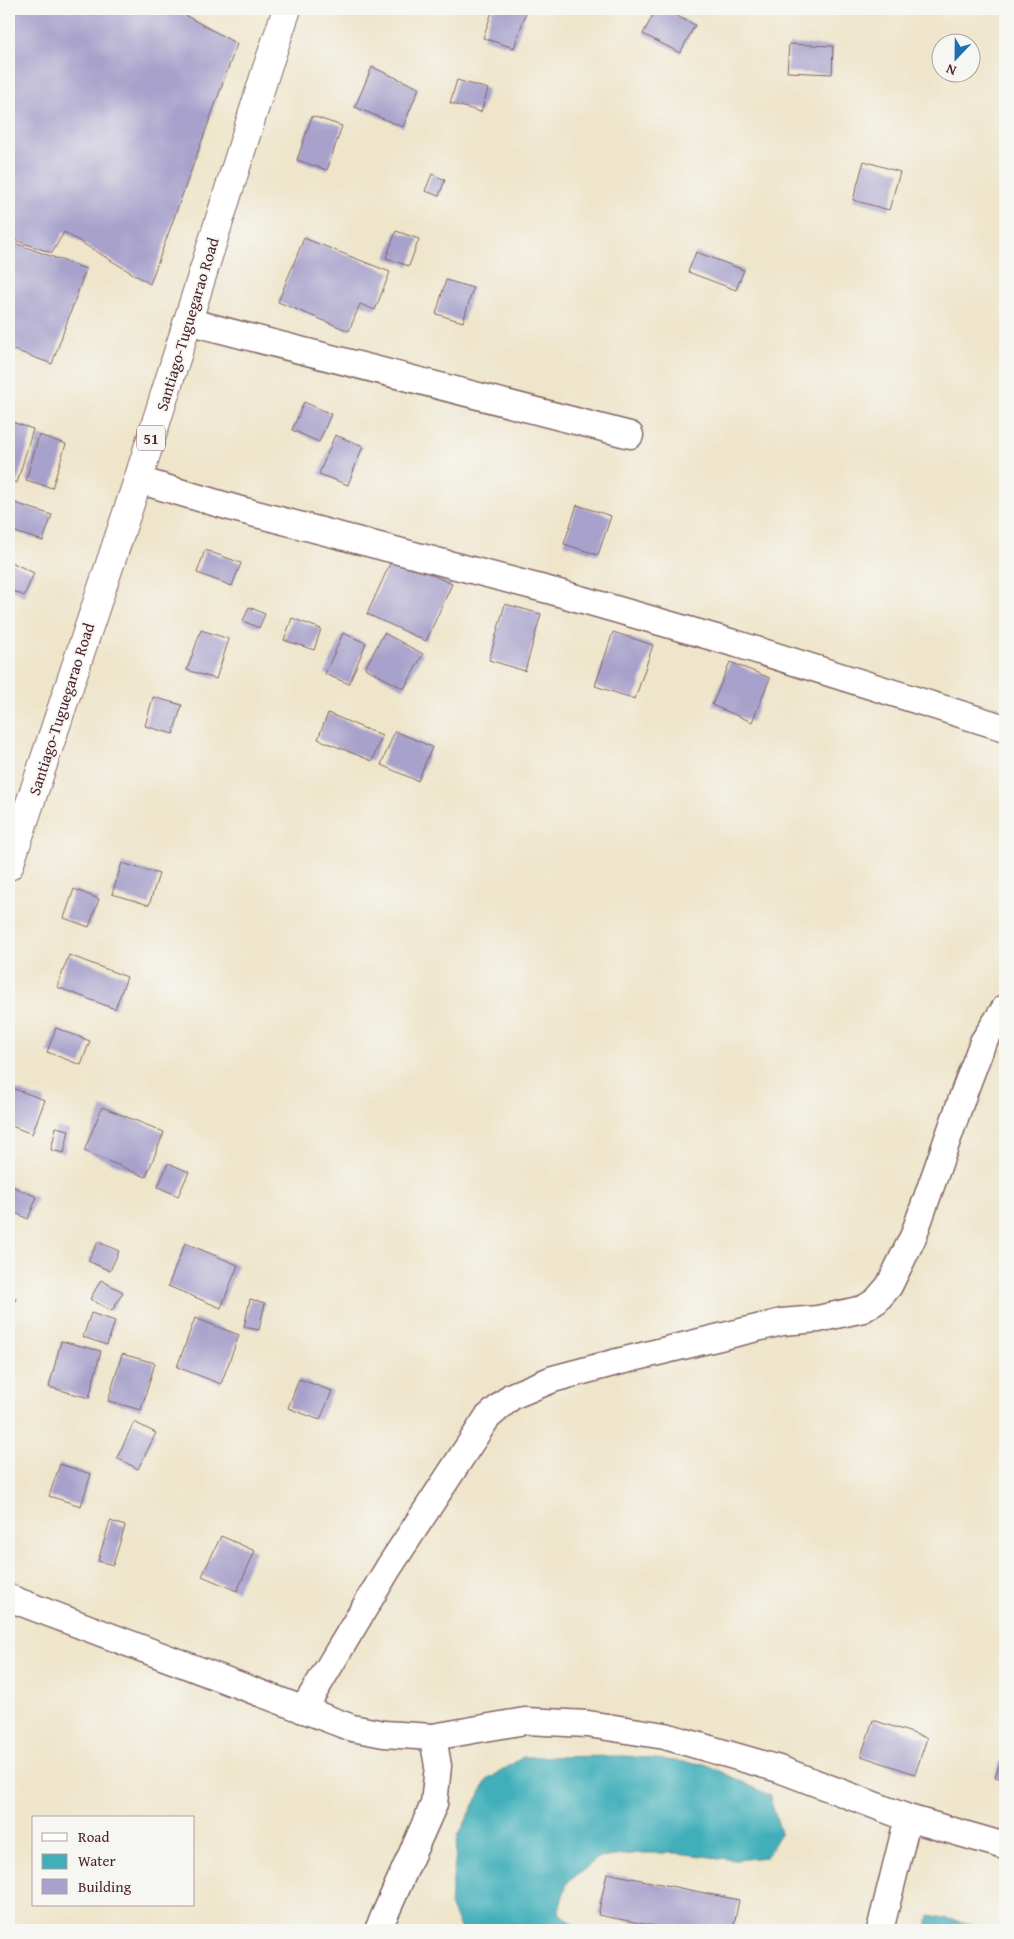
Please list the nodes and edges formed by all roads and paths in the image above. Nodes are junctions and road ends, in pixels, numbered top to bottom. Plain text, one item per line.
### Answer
1 (287, 9) edge
2 (187, 321) junction
3 (630, 435) dead end
4 (138, 480) junction
5 (1005, 728) edge
6 (9, 866) edge
7 (1005, 1008) edge
8 (9, 1598) edge
9 (303, 1710) junction
10 (433, 1737) junction
11 (908, 1818) junction
12 (1005, 1846) edge
13 (378, 1930) edge
14 (880, 1930) edge

1 - 2 highway, Santiago-Tuguegarao Road / 51
2 - 3 street
2 - 4 highway, Santiago-Tuguegarao Road / 51
4 - 5 street
4 - 6 highway, Santiago-Tuguegarao Road / 51
7 - 9 street
8 - 9 street
9 - 10 street
10 - 11 street
10 - 13 street
11 - 12 street
11 - 14 street

